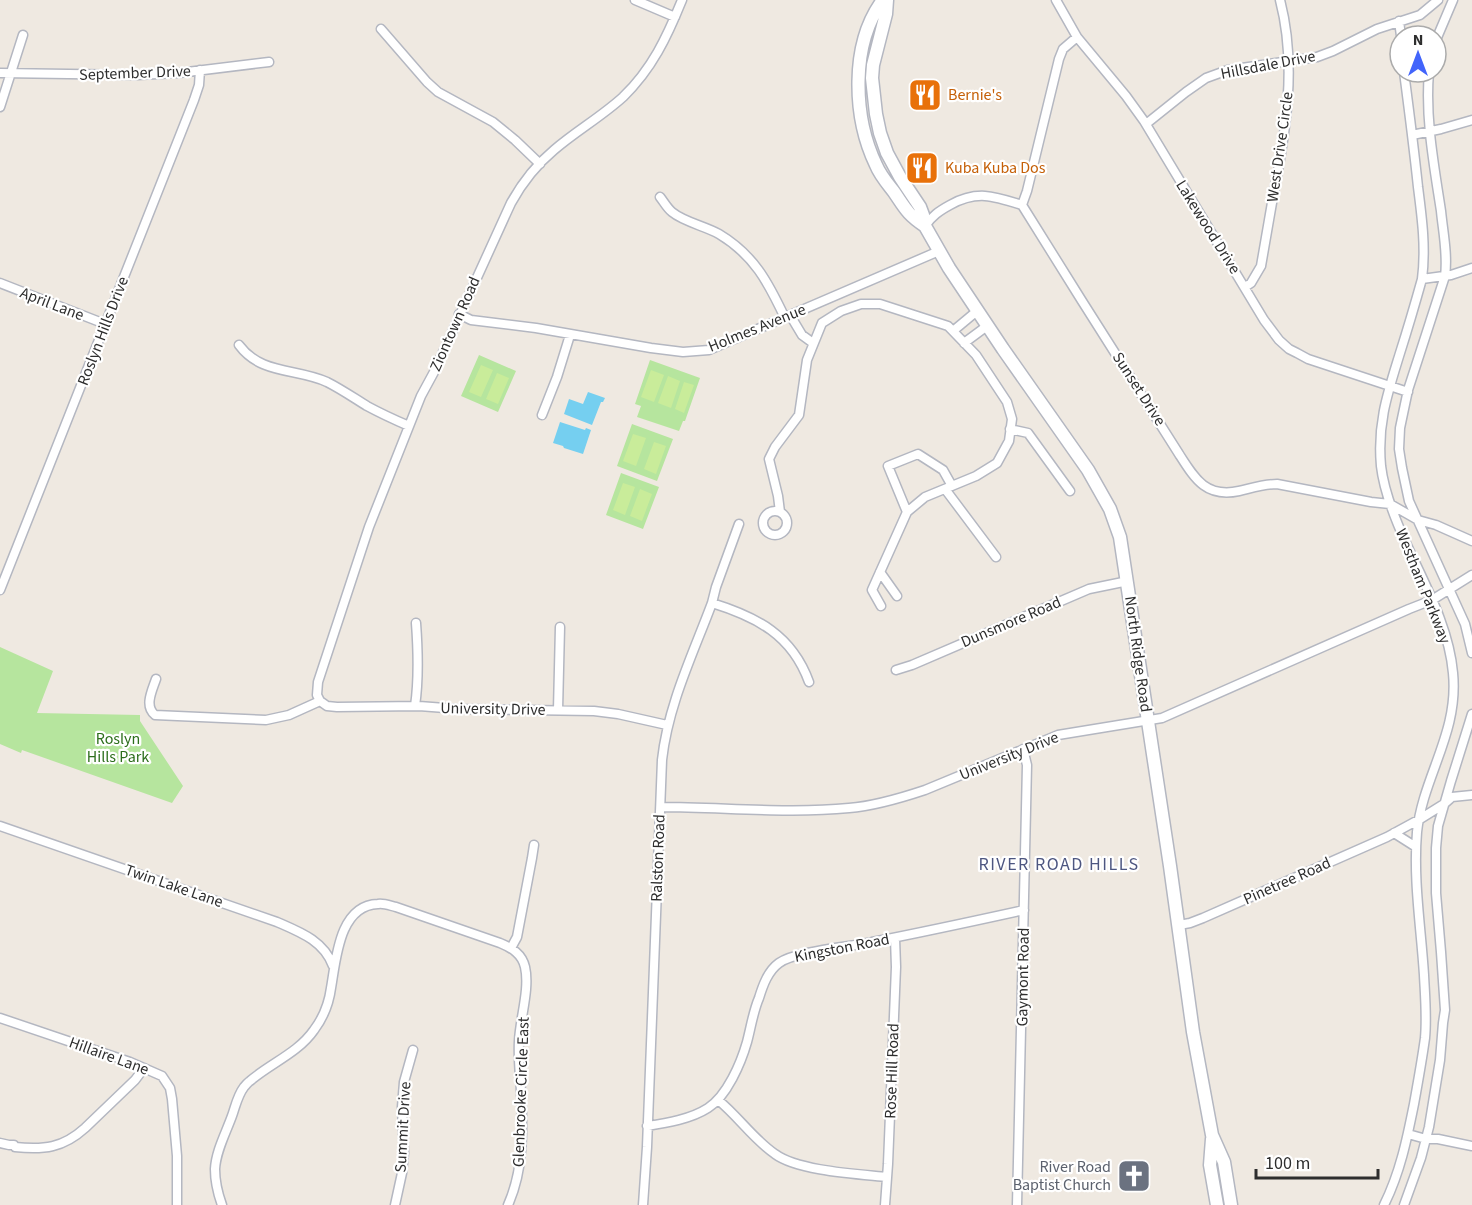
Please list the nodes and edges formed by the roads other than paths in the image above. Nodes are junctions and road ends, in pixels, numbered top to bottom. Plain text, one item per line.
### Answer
1 (635, 0) edge
2 (682, 0) edge
3 (885, 0) edge
4 (1056, 0) edge
5 (1280, 0) edge
6 (1438, 0) edge
7 (1453, 0) edge
8 (675, 17) junction
9 (1399, 21) junction
10 (1399, 24) edge
11 (1443, 24) edge
12 (381, 29) dead end
13 (23, 35) dead end
14 (1077, 37) junction
15 (269, 62) dead end
16 (1288, 62) junction
17 (200, 70) junction
18 (0, 73) edge
19 (10, 73) junction
20 (1406, 84) edge
21 (1429, 84) edge
22 (0, 107) edge
23 (1472, 120) edge
24 (1146, 124) junction
25 (1430, 132) junction
26 (1412, 135) junction
27 (540, 164) junction
28 (660, 197) dead end
29 (1022, 205) junction
30 (925, 226) junction
31 (939, 251) junction
32 (1472, 268) edge
33 (1445, 276) junction
34 (1422, 279) junction
35 (0, 283) edge
36 (1245, 287) junction
37 (977, 311) junction
38 (459, 314) junction
39 (787, 317) junction
40 (105, 324) junction
41 (987, 326) junction
42 (953, 331) junction
43 (570, 334) junction
44 (964, 343) junction
45 (813, 344) junction
46 (239, 345) dead end
47 (1390, 386) junction
48 (1408, 392) junction
49 (542, 416) dead end
50 (409, 426) junction
51 (1010, 429) junction
52 (949, 488) junction
53 (1070, 491) dead end
54 (1390, 504) junction
55 (780, 512) dead end
56 (907, 512) junction
57 (1418, 520) junction
58 (739, 524) dead end
59 (1472, 541) edge
60 (996, 557) dead end
61 (880, 572) junction
62 (1472, 575) edge
63 (1128, 581) junction
64 (1449, 589) junction
65 (0, 590) edge
66 (897, 596) dead end
67 (1432, 600) junction
68 (712, 603) junction
69 (881, 606) dead end
70 (416, 623) dead end
71 (560, 627) dead end
72 (1472, 653) edge
73 (896, 670) dead end
74 (156, 679) dead end
75 (809, 682) dead end
76 (320, 701) junction
77 (415, 706) junction
78 (558, 710) junction
79 (1472, 714) edge
80 (1148, 721) junction
81 (667, 724) junction
82 (1023, 749) junction
83 (1472, 795) edge
84 (1444, 804) junction
85 (661, 807) junction
86 (1420, 819) junction
87 (0, 826) edge
88 (1394, 833) junction
89 (534, 845) dead end
90 (1416, 847) junction
91 (1024, 910) junction
92 (1179, 925) junction
93 (895, 938) junction
94 (511, 948) junction
95 (334, 967) junction
96 (0, 1018) edge
97 (413, 1050) dead end
98 (144, 1068) junction
99 (718, 1100) junction
100 (647, 1126) junction
101 (1212, 1134) junction
102 (1408, 1134) junction
103 (1426, 1138) junction
104 (0, 1143) edge
105 (1472, 1146) edge
106 (887, 1177) junction
107 (177, 1205) edge
108 (222, 1205) edge
109 (395, 1205) edge
110 (508, 1205) edge
111 (643, 1205) edge
112 (885, 1205) edge
113 (1017, 1205) edge
114 (1217, 1205) edge
115 (1231, 1205) edge
116 (1384, 1205) edge
117 (1404, 1205) edge

1 - 8 street
2 - 8 street, Ziontown Road
3 - 30 main road, North Ridge Road
4 - 14 street, Lakewood Drive
5 - 16 street, West Drive Circle
6 - 9 street
7 - 11 street
8 - 27 street, Ziontown Road
9 - 10 street
9 - 16 street, Hillsdale Drive
12 - 27 street
13 - 19 street
14 - 24 street, Lakewood Drive
14 - 29 street
15 - 17 street, September Drive
16 - 24 street, Hillsdale Drive
16 - 36 street, West Drive Circle
17 - 19 street, September Drive
17 - 40 street, Roslyn Hills Drive
18 - 19 street, September Drive
19 - 22 street
20 - 26 street, Westham Parkway
21 - 25 street, Westham Parkway
23 - 25 street
24 - 36 street, Lakewood Drive
25 - 26 street
25 - 33 street, Westham Parkway
26 - 34 street, Westham Parkway
27 - 38 street, Ziontown Road
28 - 39 street
29 - 30 street
29 - 54 street, Sunset Drive
30 - 31 main road, North Ridge Road
31 - 37 main road, North Ridge Road
31 - 39 street, Holmes Avenue
32 - 33 street
33 - 34 street
33 - 48 street, Westham Parkway
34 - 47 street, Westham Parkway
35 - 40 street, April Lane
36 - 47 street, Lakewood Drive
37 - 41 main road, North Ridge Road
37 - 42 street
38 - 43 street, Holmes Avenue
38 - 50 street, Ziontown Road
39 - 43 street, Holmes Avenue
39 - 45 street
40 - 65 street, Roslyn Hills Drive
41 - 44 street
41 - 63 main road, North Ridge Road
42 - 44 street
42 - 45 street
43 - 49 street
44 - 51 street
45 - 55 street
46 - 50 street
47 - 48 street, Lakewood Drive
47 - 54 street, Westham Parkway
48 - 57 street, Westham Parkway
50 - 76 street, Ziontown Road
51 - 52 street
51 - 53 street
52 - 56 street
52 - 56 street
52 - 60 street
54 - 57 street, Sunset Drive
54 - 67 street, Westham Parkway
56 - 61 street
57 - 59 street, Sunset Drive
57 - 64 street, Westham Parkway
58 - 68 street, Ralston Road
61 - 66 street
61 - 69 street
62 - 64 street, University Drive
63 - 73 street, Dunsmore Road
63 - 80 main road, North Ridge Road
64 - 67 street, University Drive
64 - 72 street, Westham Parkway
67 - 80 street, University Drive
67 - 86 street, Westham Parkway
68 - 75 street
68 - 81 street, Ralston Road
70 - 77 street
71 - 78 street
74 - 76 street
76 - 77 street, University Drive
77 - 78 street, University Drive
78 - 81 street, University Drive
79 - 84 street
80 - 82 street, University Drive
80 - 92 main road, North Ridge Road
81 - 85 street, Ralston Road
82 - 85 street, University Drive
82 - 91 street, Gaymont Road
83 - 84 street, Pinetree Road
84 - 86 street, Pinetree Road
84 - 103 street
85 - 100 street, Ralston Road
86 - 88 street, Pinetree Road
86 - 90 street, Westham Parkway
87 - 95 street, Twin Lake Lane
88 - 90 street
88 - 92 street, Pinetree Road
89 - 94 street
90 - 102 street, Westham Parkway
91 - 93 street, Kingston Road
91 - 113 street, Gaymont Road
92 - 101 main road, North Ridge Road
93 - 99 street, Kingston Road
93 - 106 street, Rose Hill Road
94 - 95 street
94 - 110 street, Glenbrooke Circle East
95 - 108 street
96 - 98 street, Hillaire Lane
97 - 109 street, Summit Drive
98 - 104 street
98 - 107 street, Hillaire Lane
99 - 100 street, Kingston Road
99 - 106 street
100 - 111 street, Ralston Road
101 - 114 main road, North Ridge Road
101 - 115 main road, North Ridge Road
102 - 103 street
102 - 116 street, Westham Parkway
103 - 105 street
103 - 117 street
106 - 112 street, Rose Hill Road

